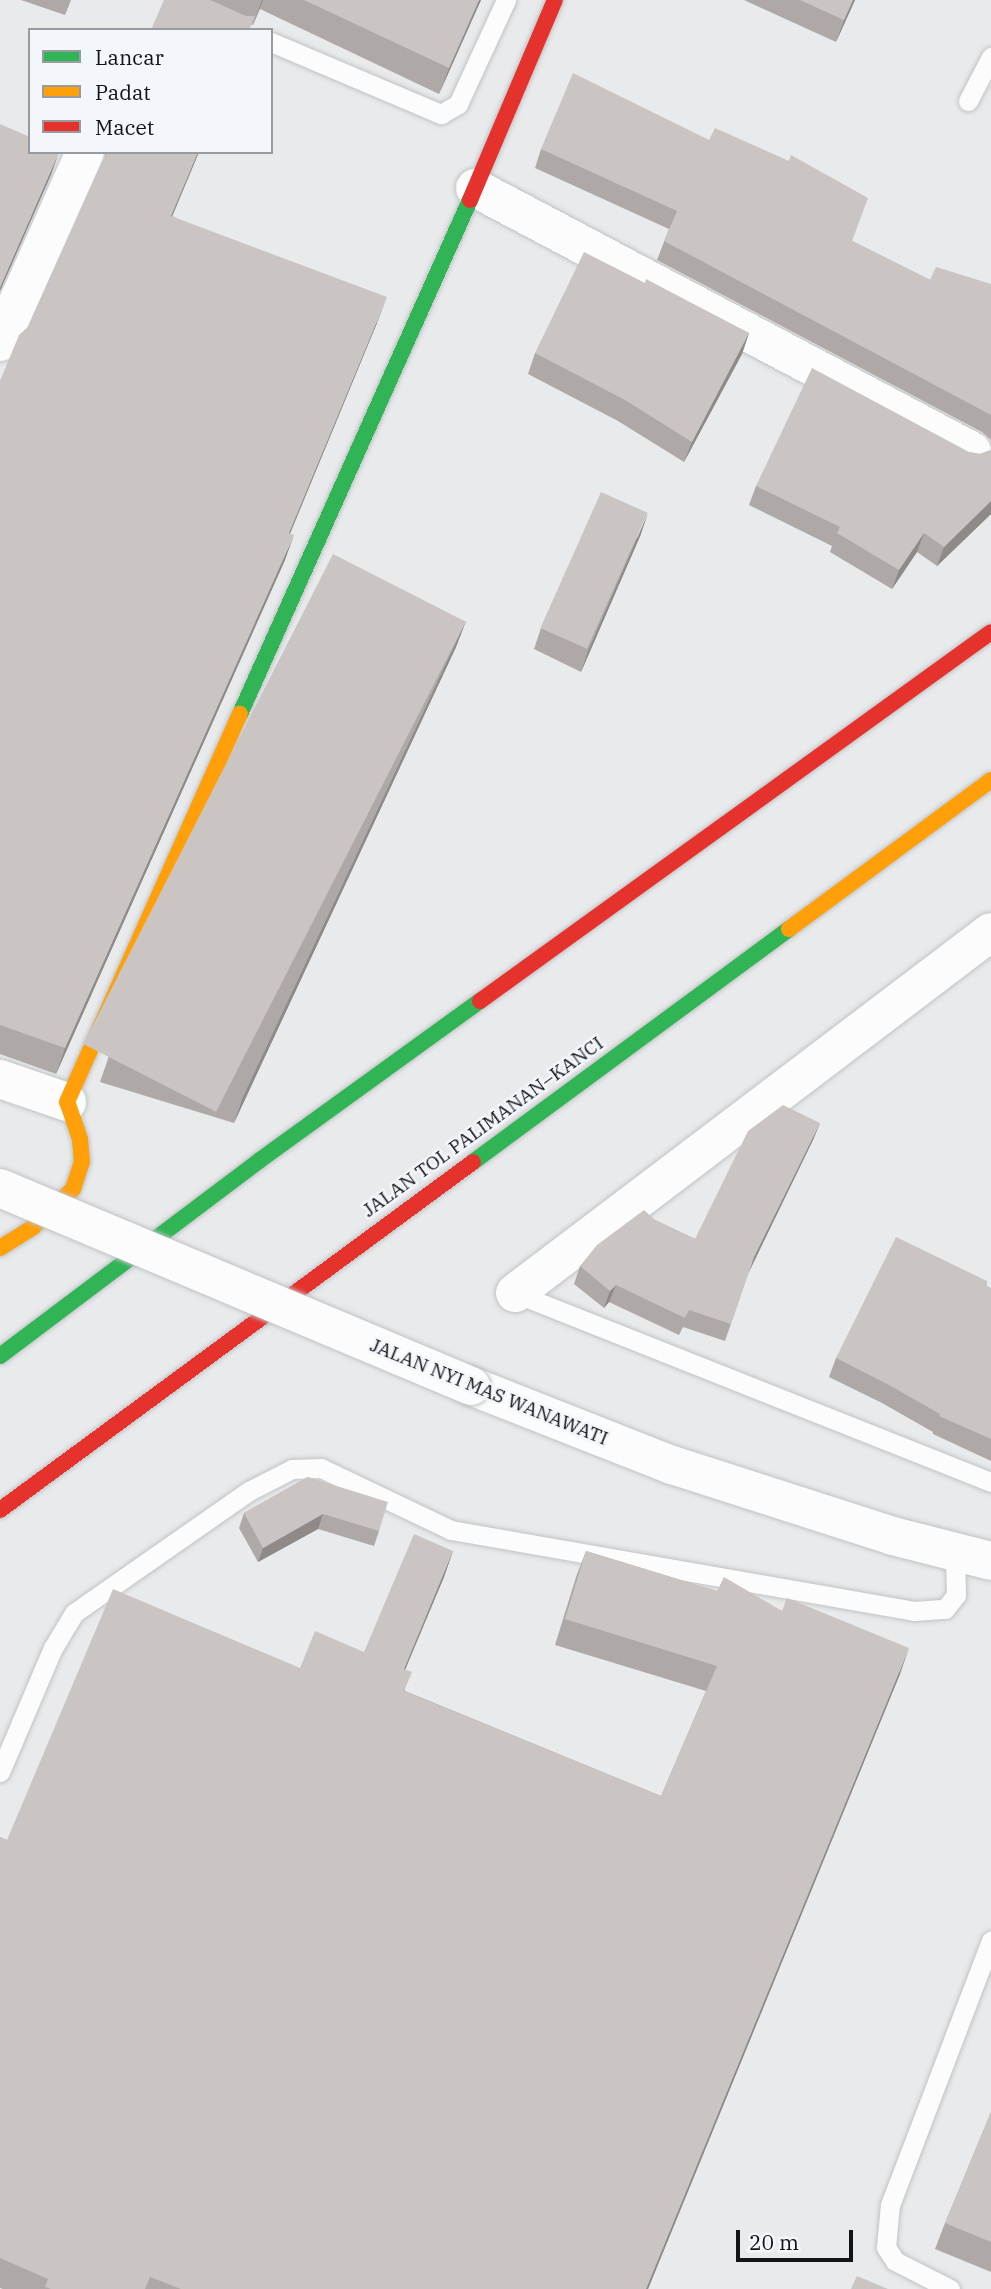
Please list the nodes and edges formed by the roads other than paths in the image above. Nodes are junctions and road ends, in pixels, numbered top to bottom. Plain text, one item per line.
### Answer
1 (506, 0) edge
2 (555, 0) edge
3 (273, 44) edge
4 (991, 57) edge
5 (968, 101) dead end
6 (84, 154) edge
7 (475, 188) junction
8 (0, 342) edge
9 (972, 451) edge
10 (991, 632) edge
11 (991, 780) edge
12 (991, 932) edge
13 (0, 1079) edge
14 (67, 1102) junction
15 (0, 1188) edge
16 (0, 1248) edge
17 (516, 1293) joint
18 (0, 1356) edge
19 (991, 1482) edge
20 (0, 1510) edge
21 (973, 1557) edge
22 (0, 1772) edge
23 (991, 1941) edge
24 (950, 2289) edge

1 - 3 lane
2 - 7 main road
4 - 5 lane
6 - 8 street
7 - 9 street
7 - 14 main road
10 - 18 main road
11 - 20 main road, JALAN TOL PALIMANAN–KANCI
12 - 17 street
13 - 14 street
14 - 16 main road
15 - 21 street, JALAN NYI MAS WANAWATI, bridge
17 - 19 lane
21 - 22 lane
23 - 24 lane

